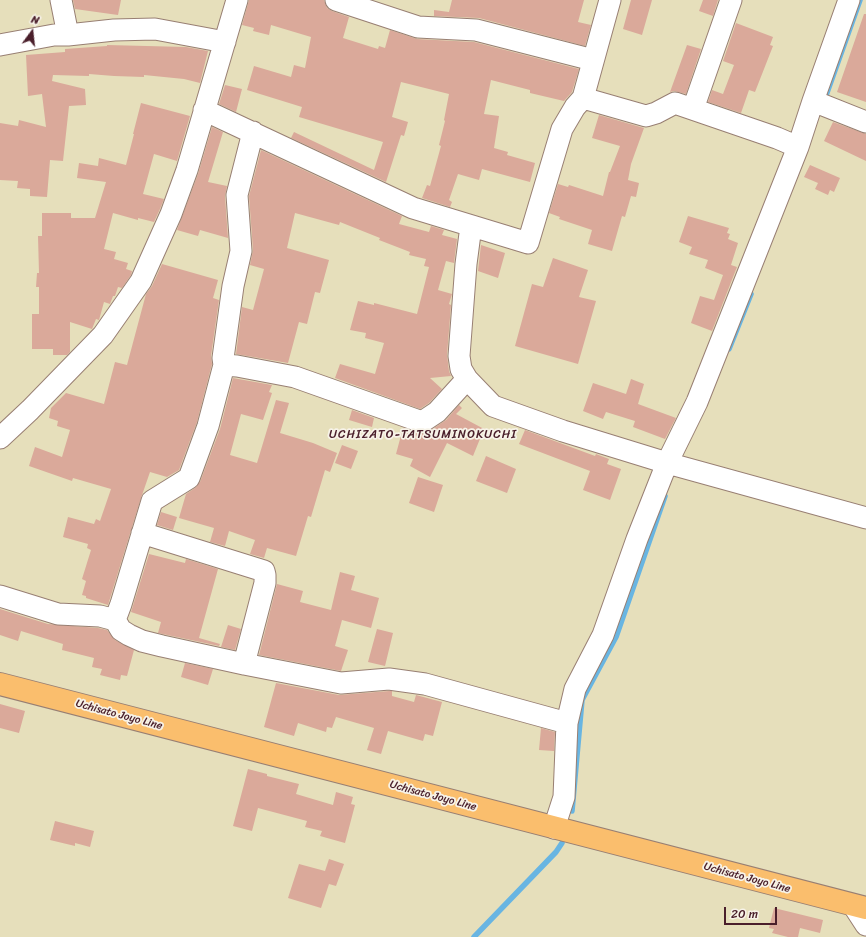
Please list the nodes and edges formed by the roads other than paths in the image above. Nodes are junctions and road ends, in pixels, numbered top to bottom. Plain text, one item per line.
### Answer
1 (60, 0) edge
2 (237, 0) edge
3 (336, 0) edge
4 (610, 0) edge
5 (731, 0) edge
6 (849, 0) edge
7 (68, 35) junction
8 (225, 42) junction
9 (0, 45) edge
10 (593, 60) junction
11 (583, 98) junction
12 (813, 100) junction
13 (693, 109) junction
14 (204, 110) junction
15 (866, 122) edge
16 (253, 132) junction
17 (798, 148) junction
18 (471, 226) junction
19 (224, 365) junction
20 (467, 379) junction
21 (0, 438) edge
22 (667, 463) junction
23 (866, 518) edge
24 (142, 533) junction
25 (0, 596) edge
26 (114, 620) junction
27 (244, 664) junction
28 (0, 684) edge
29 (567, 723) junction
30 (554, 828) junction
31 (859, 907) edge
32 (866, 925) edge

1 - 7 street
2 - 8 street
3 - 10 street
4 - 10 street
5 - 13 street
6 - 12 street
7 - 8 street
7 - 9 street
8 - 14 street
10 - 11 street
11 - 13 street
11 - 18 street
12 - 15 street
12 - 17 street
13 - 17 street
14 - 16 street
14 - 21 street
16 - 18 street
16 - 19 street
17 - 22 street
18 - 20 street
19 - 20 street
19 - 24 street
20 - 22 street
22 - 23 street
22 - 29 street
24 - 26 street
24 - 27 street
25 - 26 street
26 - 27 street
27 - 29 street
28 - 30 main road, Uchisato Joyo Line
29 - 30 street
30 - 31 main road, Uchisato Joyo Line
31 - 32 street

